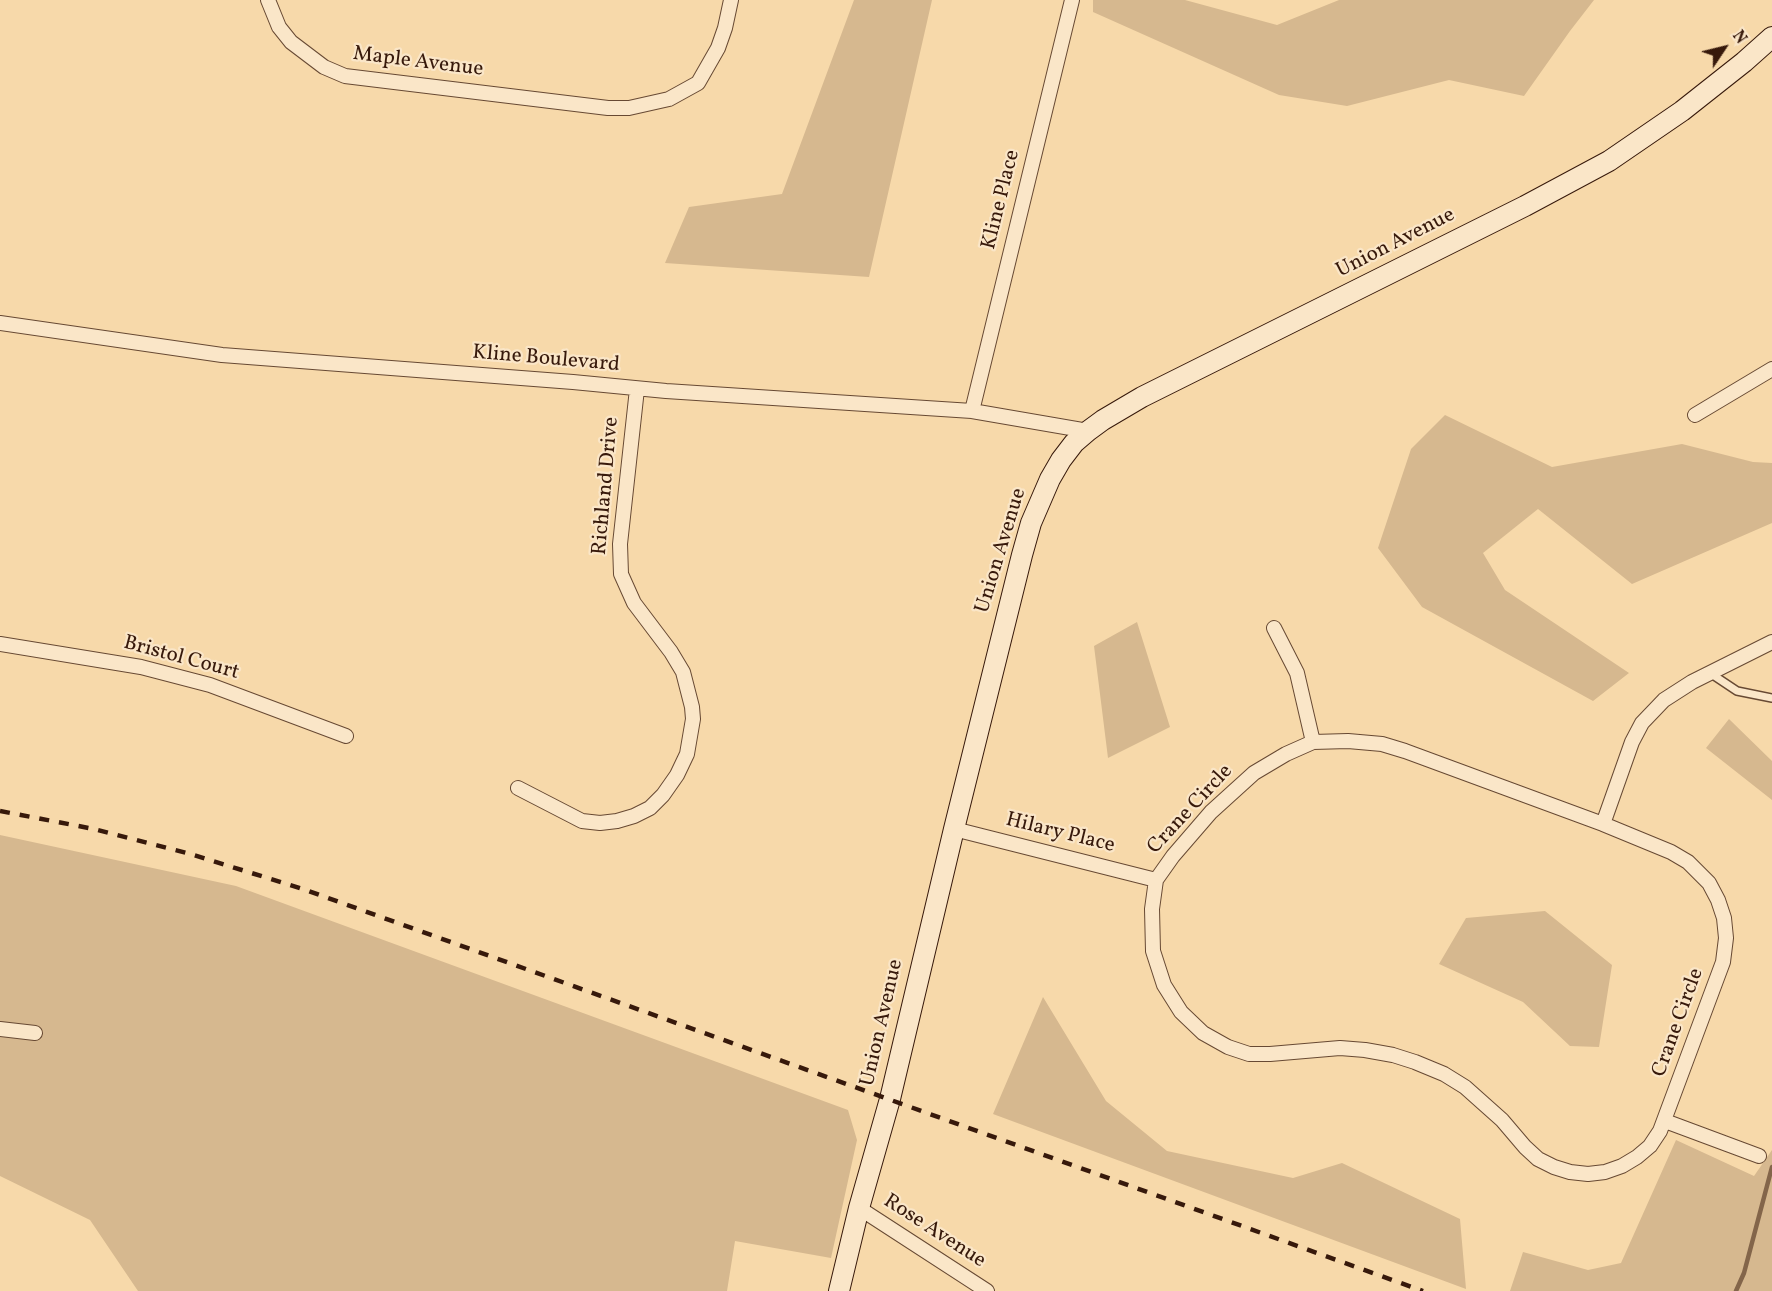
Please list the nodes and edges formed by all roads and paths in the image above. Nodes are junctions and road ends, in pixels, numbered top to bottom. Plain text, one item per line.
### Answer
1 (268, 0) edge
2 (731, 0) edge
3 (1072, 0) edge
4 (1772, 37) edge
5 (0, 324) edge
6 (1772, 369) edge
7 (637, 389) junction
8 (972, 411) junction
9 (1695, 415) dead end
10 (1088, 431) junction
11 (1274, 628) dead end
12 (1772, 642) edge
13 (0, 644) edge
14 (1710, 673) junction
15 (1772, 698) edge
16 (346, 736) dead end
17 (1313, 742) junction
18 (518, 788) dead end
19 (1603, 824) junction
20 (954, 829) junction
21 (1156, 880) junction
22 (0, 1029) edge
23 (35, 1033) dead end
24 (1665, 1121) junction
25 (1759, 1156) dead end
26 (859, 1208) junction
27 (839, 1291) edge
28 (987, 1291) edge

1 - 2 street, Maple Avenue
3 - 8 street, Kline Place
4 - 10 main road, Union Avenue
5 - 7 street, Kline Boulevard
6 - 9 street
7 - 8 street, Kline Boulevard
7 - 18 street, Richland Drive
8 - 10 street, Kline Boulevard
10 - 20 main road, Union Avenue
11 - 17 street
12 - 14 street
13 - 16 street, Bristol Court
14 - 15 lane
14 - 19 street
17 - 19 street, Crane Circle
17 - 21 street, Crane Circle
19 - 24 street, Crane Circle
20 - 21 street, Hilary Place
20 - 26 main road, Union Avenue
21 - 24 street, Crane Circle
22 - 23 street
24 - 25 street
26 - 27 main road, Union Avenue
26 - 28 street, Rose Avenue

